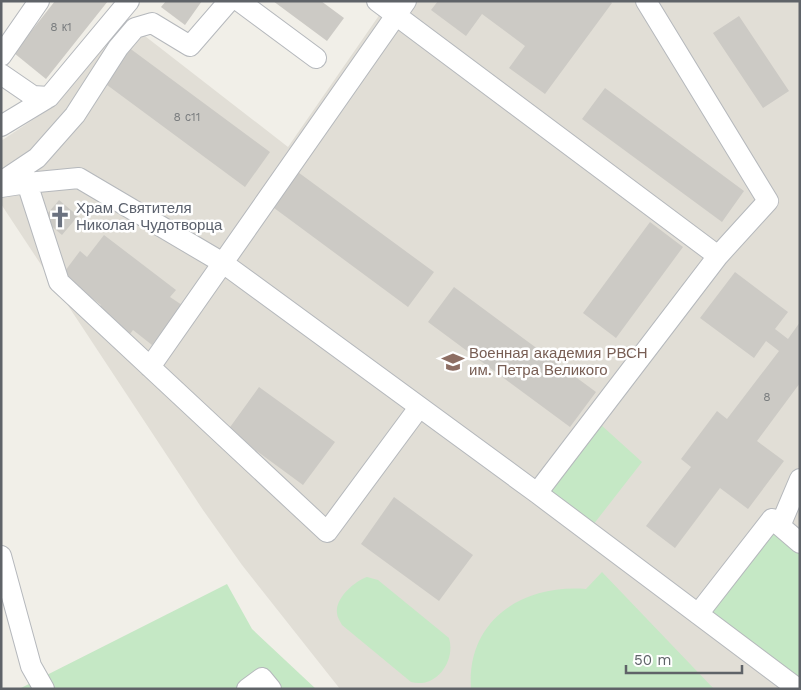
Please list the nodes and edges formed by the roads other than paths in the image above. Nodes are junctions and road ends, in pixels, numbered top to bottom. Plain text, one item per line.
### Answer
1 (39, 1) edge
2 (128, 1) edge
3 (229, 1) edge
4 (239, 1) edge
5 (377, 1) edge
6 (646, 1) edge
7 (401, 8) edge
8 (1, 56) edge
9 (316, 58) dead end
10 (1, 74) edge
11 (49, 97) junction
12 (1, 126) edge
13 (1, 182) edge
14 (27, 183) junction
15 (1, 187) edge
16 (718, 256) junction
17 (222, 263) junction
18 (150, 367) junction
19 (415, 413) dead end
20 (800, 479) edge
21 (537, 493) junction
22 (780, 526) junction
23 (800, 543) edge
24 (1, 556) edge
25 (698, 614) junction
26 (44, 689) edge
27 (247, 689) edge
28 (271, 689) edge
29 (798, 689) edge

1 - 8 lane
2 - 11 lane
3 - 13 lane
4 - 9 lane
5 - 7 lane
6 - 16 lane
7 - 16 lane
7 - 17 lane
10 - 11 lane
11 - 12 lane
14 - 15 lane
14 - 17 lane
14 - 18 lane
16 - 21 lane
17 - 18 lane
17 - 21 lane
18 - 19 lane
20 - 22 lane
21 - 25 lane
22 - 23 lane
22 - 25 lane
24 - 26 lane
25 - 29 lane
27 - 28 lane

